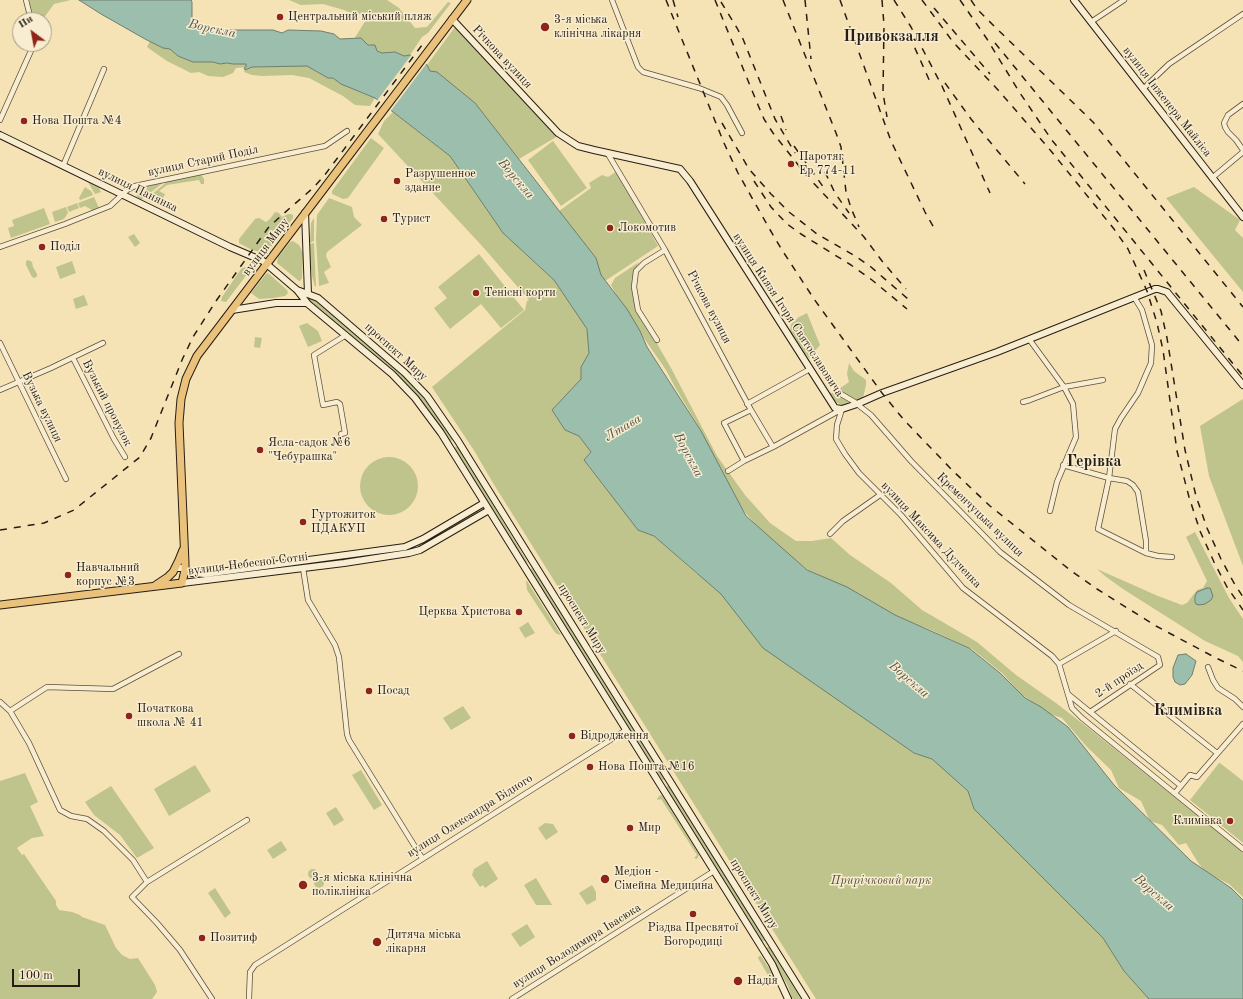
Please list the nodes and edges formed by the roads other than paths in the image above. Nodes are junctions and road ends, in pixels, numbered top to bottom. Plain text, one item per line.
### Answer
1 (26, 0) edge
2 (467, 0) edge
3 (612, 0) edge
4 (1074, 0) edge
5 (1124, 0) edge
6 (29, 12) edge
7 (1243, 14) edge
8 (452, 19) junction
9 (1091, 22) junction
10 (30, 52) edge
11 (104, 70) dead end
12 (1143, 89) junction
13 (1243, 104) edge
14 (0, 120) edge
15 (347, 131) dead end
16 (742, 133) dead end
17 (0, 135) edge
18 (594, 150) joint
19 (1243, 151) edge
20 (608, 154) junction
21 (63, 166) junction
22 (1212, 178) junction
23 (122, 195) junction
24 (305, 214) junction
25 (1243, 217) edge
26 (0, 246) edge
27 (665, 250) junction
28 (267, 264) junction
29 (297, 290) junction
30 (308, 294) junction
31 (1134, 297) junction
32 (306, 303) junction
33 (232, 310) junction
34 (346, 335) junction
35 (1029, 339) junction
36 (657, 340) dead end
37 (0, 343) edge
38 (103, 343) dead end
39 (73, 358) junction
40 (810, 369) junction
41 (1103, 380) dead end
42 (19, 382) junction
43 (1243, 385) edge
44 (1064, 387) junction
45 (0, 390) edge
46 (841, 394) dead end
47 (1023, 402) dead end
48 (747, 404) junction
49 (857, 404) junction
50 (842, 409) junction
51 (751, 410) junction
52 (341, 434) dead end
53 (458, 440) junction
54 (449, 446) junction
55 (773, 447) junction
56 (125, 457) dead end
57 (744, 461) junction
58 (1063, 465) junction
59 (728, 471) dead end
60 (1109, 478) junction
61 (66, 479) dead end
62 (880, 495) junction
63 (484, 504) junction
64 (488, 510) junction
65 (1050, 511) dead end
66 (830, 534) dead end
67 (185, 542) junction
68 (1146, 553) junction
69 (349, 554) junction
70 (1172, 557) dead end
71 (350, 562) junction
72 (533, 562) junction
73 (524, 567) junction
74 (176, 568) junction
75 (303, 568) junction
76 (185, 570) junction
77 (171, 574) junction
78 (212, 576) junction
79 (182, 583) junction
80 (170, 584) junction
81 (154, 586) junction
82 (0, 605) edge
83 (1116, 631) junction
84 (179, 654) dead end
85 (1059, 664) junction
86 (1160, 665) joint
87 (1208, 667) dead end
88 (1130, 684) junction
89 (1067, 693) junction
90 (0, 702) edge
91 (1243, 707) edge
92 (10, 711) junction
93 (1090, 712) junction
94 (1243, 724) edge
95 (626, 730) junction
96 (1217, 754) junction
97 (670, 782) junction
98 (1181, 786) junction
99 (662, 787) junction
100 (1175, 793) junction
101 (247, 820) dead end
102 (1243, 849) edge
103 (422, 858) junction
104 (714, 871) junction
105 (147, 882) junction
106 (770, 942) junction
107 (762, 947) junction
108 (212, 999) edge
109 (249, 999) edge
110 (512, 999) edge
111 (788, 999) edge
112 (806, 999) edge

1 - 6 street
2 - 8 main road, вулиця Миру
3 - 16 street
4 - 9 main road, вулиця Інженера Майліса
5 - 9 street
7 - 12 street
8 - 18 main road, Річкова вулиця
8 - 24 main road, вулиця Миру
9 - 12 main road, вулиця Інженера Майліса
10 - 14 street
11 - 21 street
12 - 22 main road, вулиця Інженера Майліса
13 - 19 street
15 - 23 street, вулиця Старий Поділ
17 - 21 main road, вулиця Панянка
18 - 20 main road, вулиця Князя Ігоря Святославовича
19 - 22 street
20 - 27 street, Річкова вулиця
20 - 40 main road, вулиця Князя Ігоря Святославовича
21 - 23 main road, вулиця Панянка
22 - 25 main road, вулиця Інженера Майліса
23 - 26 street, вулиця Старий Поділ
23 - 28 main road, вулиця Панянка
24 - 28 main road, вулиця Миру
24 - 30 main road
27 - 36 street
27 - 48 street, Річкова вулиця
28 - 29 main road, проспект Миру
28 - 33 main road, вулиця Миру
29 - 30 main road, проспект Миру
29 - 32 main road, проспект Миру
30 - 53 main road, проспект Миру
31 - 35 main road, вулиця Князя Ігоря Святославовича
31 - 43 main road, вулиця Князя Ігоря Святославовича
31 - 60 street
32 - 33 main road
32 - 34 main road, проспект Миру
33 - 67 main road, вулиця Миру
34 - 52 street
34 - 54 main road, проспект Миру
35 - 44 street
35 - 49 main road, вулиця Князя Ігоря Святославовича
37 - 42 street, Вузька вулиця
38 - 39 street
39 - 42 street
39 - 56 street, Вузький провулок
40 - 48 street
40 - 50 main road, вулиця Князя Ігоря Святославовича
41 - 44 street
42 - 45 street
42 - 61 street, Вузька вулиця
44 - 47 street
44 - 58 street
46 - 49 street, Кременчуцька вулиця
48 - 51 street, Річкова вулиця
49 - 50 main road, вулиця Князя Ігоря Святославовича
49 - 83 street, Кременчуцька вулиця
50 - 55 street
50 - 62 street, вулиця Максима Дудченка
51 - 55 street, Річкова вулиця
51 - 57 street
53 - 54 main road
53 - 72 main road, проспект Миру
54 - 63 main road, проспект Миру
55 - 57 street
57 - 59 street
58 - 60 street
58 - 65 street
60 - 68 street
60 - 68 street
62 - 66 street
62 - 85 street, вулиця Максима Дудченка
63 - 64 main road, проспект Миру
63 - 69 main road, вулиця Небесної Сотні
64 - 71 main road, вулиця Небесної Сотні
64 - 73 main road, проспект Миру
67 - 74 main road, вулиця Миру
67 - 76 main road, вулиця Миру
68 - 70 street
69 - 71 main road
69 - 78 main road, вулиця Небесної Сотні
71 - 75 main road, вулиця Небесної Сотні
72 - 73 main road
72 - 97 main road, проспект Миру
73 - 95 main road, проспект Миру
74 - 76 main road, вулиця Небесної Сотні
74 - 77 main road, вулиця Миру
75 - 78 main road, вулиця Небесної Сотні
75 - 103 street
76 - 78 main road, вулиця Небесної Сотні
76 - 79 main road, вулиця Миру
77 - 80 main road
77 - 81 main road, вулиця Миру
78 - 79 main road, вулиця Небесної Сотні
79 - 80 main road, вулиця Небесної Сотні
80 - 81 main road, вулиця Небесної Сотні
81 - 82 main road, вулиця Небесної Сотні
83 - 85 street
83 - 86 street, Кременчуцька вулиця
84 - 92 street
85 - 89 street
86 - 88 street, 2-й проїзд
87 - 91 street
88 - 93 street, 2-й проїзд
88 - 96 street
89 - 93 street
89 - 100 street
90 - 92 street
92 - 105 street
93 - 98 street
94 - 96 street
95 - 99 main road, проспект Миру
95 - 103 street, вулиця Олександра Бідного
96 - 98 street
97 - 99 main road
97 - 106 main road, проспект Миру
98 - 100 street
99 - 104 main road, проспект Миру
100 - 102 street
101 - 105 street
103 - 109 street, вулиця Олександра Бідного
104 - 107 main road, проспект Миру
104 - 110 street, вулиця Володимира Івасюка
105 - 108 street
106 - 107 main road
106 - 112 main road, проспект Миру
107 - 111 main road, проспект Миру

